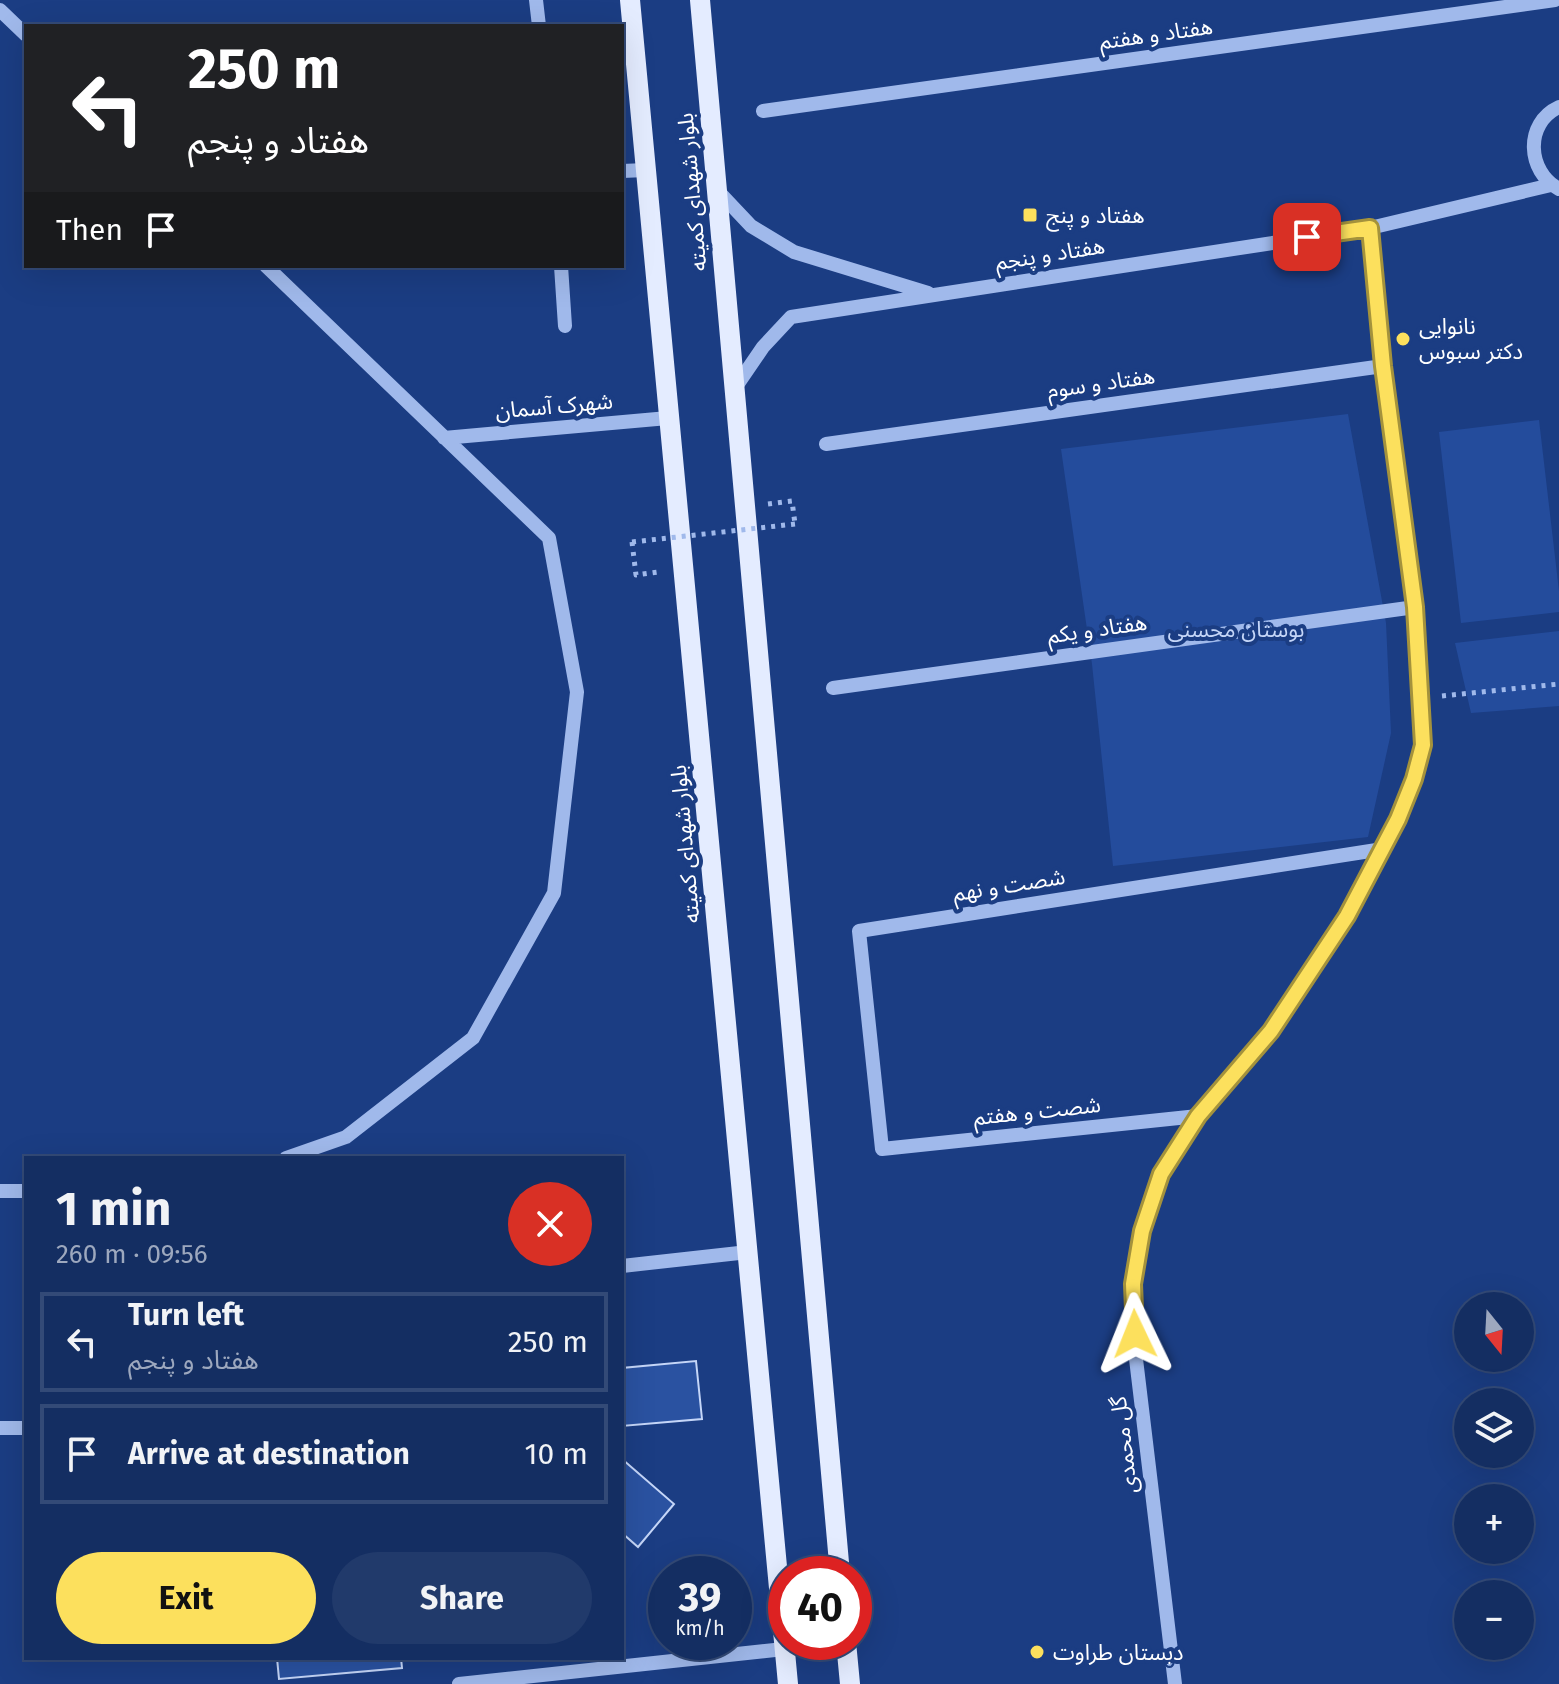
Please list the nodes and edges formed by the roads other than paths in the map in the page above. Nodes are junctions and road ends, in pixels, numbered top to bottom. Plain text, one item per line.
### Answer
1 (536, 0) edge
2 (630, 0) edge
3 (700, 0) edge
4 (1555, 0) edge
5 (0, 10) edge
6 (539, 24) edge
7 (24, 33) edge
8 (1559, 107) edge
9 (763, 111) dead end
10 (646, 170) junction
11 (624, 171) edge
12 (1555, 187) edge
13 (716, 188) junction
14 (1370, 228) junction
15 (268, 268) edge
16 (561, 268) edge
17 (932, 294) junction
18 (565, 326) dead end
19 (1383, 366) junction
20 (735, 388) junction
21 (668, 418) junction
22 (444, 438) junction
23 (826, 444) dead end
24 (1415, 607) junction
25 (833, 688) dead end
26 (1383, 849) junction
27 (1198, 1116) junction
28 (882, 1149) joint
29 (292, 1156) edge
30 (0, 1191) edge
31 (24, 1191) edge
32 (748, 1252) junction
33 (624, 1266) edge
34 (0, 1428) edge
35 (24, 1428) edge
36 (776, 1556) edge
37 (838, 1556) edge
38 (768, 1651) edge
39 (785, 1660) edge
40 (848, 1660) edge
41 (459, 1684) edge
42 (788, 1684) edge
43 (850, 1684) edge
44 (1175, 1684) edge

1 - 6 street
2 - 10 main road, بلوار شهدای کمیته
3 - 13 main road, بلوار شهدای کمیته
4 - 9 street, هفتاد و هفتم
5 - 7 street
8 - 12 street
10 - 11 street
10 - 21 main road, بلوار شهدای کمیته
12 - 14 street, هفتاد و پنجم
13 - 17 street
13 - 20 main road, بلوار شهدای کمیته
14 - 17 street, هفتاد و پنجم
14 - 19 street, گل محمدی
15 - 22 street
16 - 18 street
17 - 20 street, هفتاد و پنجم
19 - 23 street, هفتاد و سوم
19 - 24 street, گل محمدی
20 - 37 main road, بلوار شهدای کمیته
21 - 22 street, شهرک آسمان
21 - 32 main road, بلوار شهدای کمیته
22 - 29 street
24 - 25 street, هفتاد و یکم
24 - 26 street, گل محمدی
26 - 27 street, گل محمدی
26 - 28 street, شصت و نهم
27 - 28 street, شصت و هفتم
27 - 44 street, گل محمدی
30 - 31 street
32 - 33 street
32 - 36 main road, بلوار شهدای کمیته
34 - 35 street
38 - 41 street
39 - 42 main road, بلوار شهدای کمیته
40 - 43 main road

